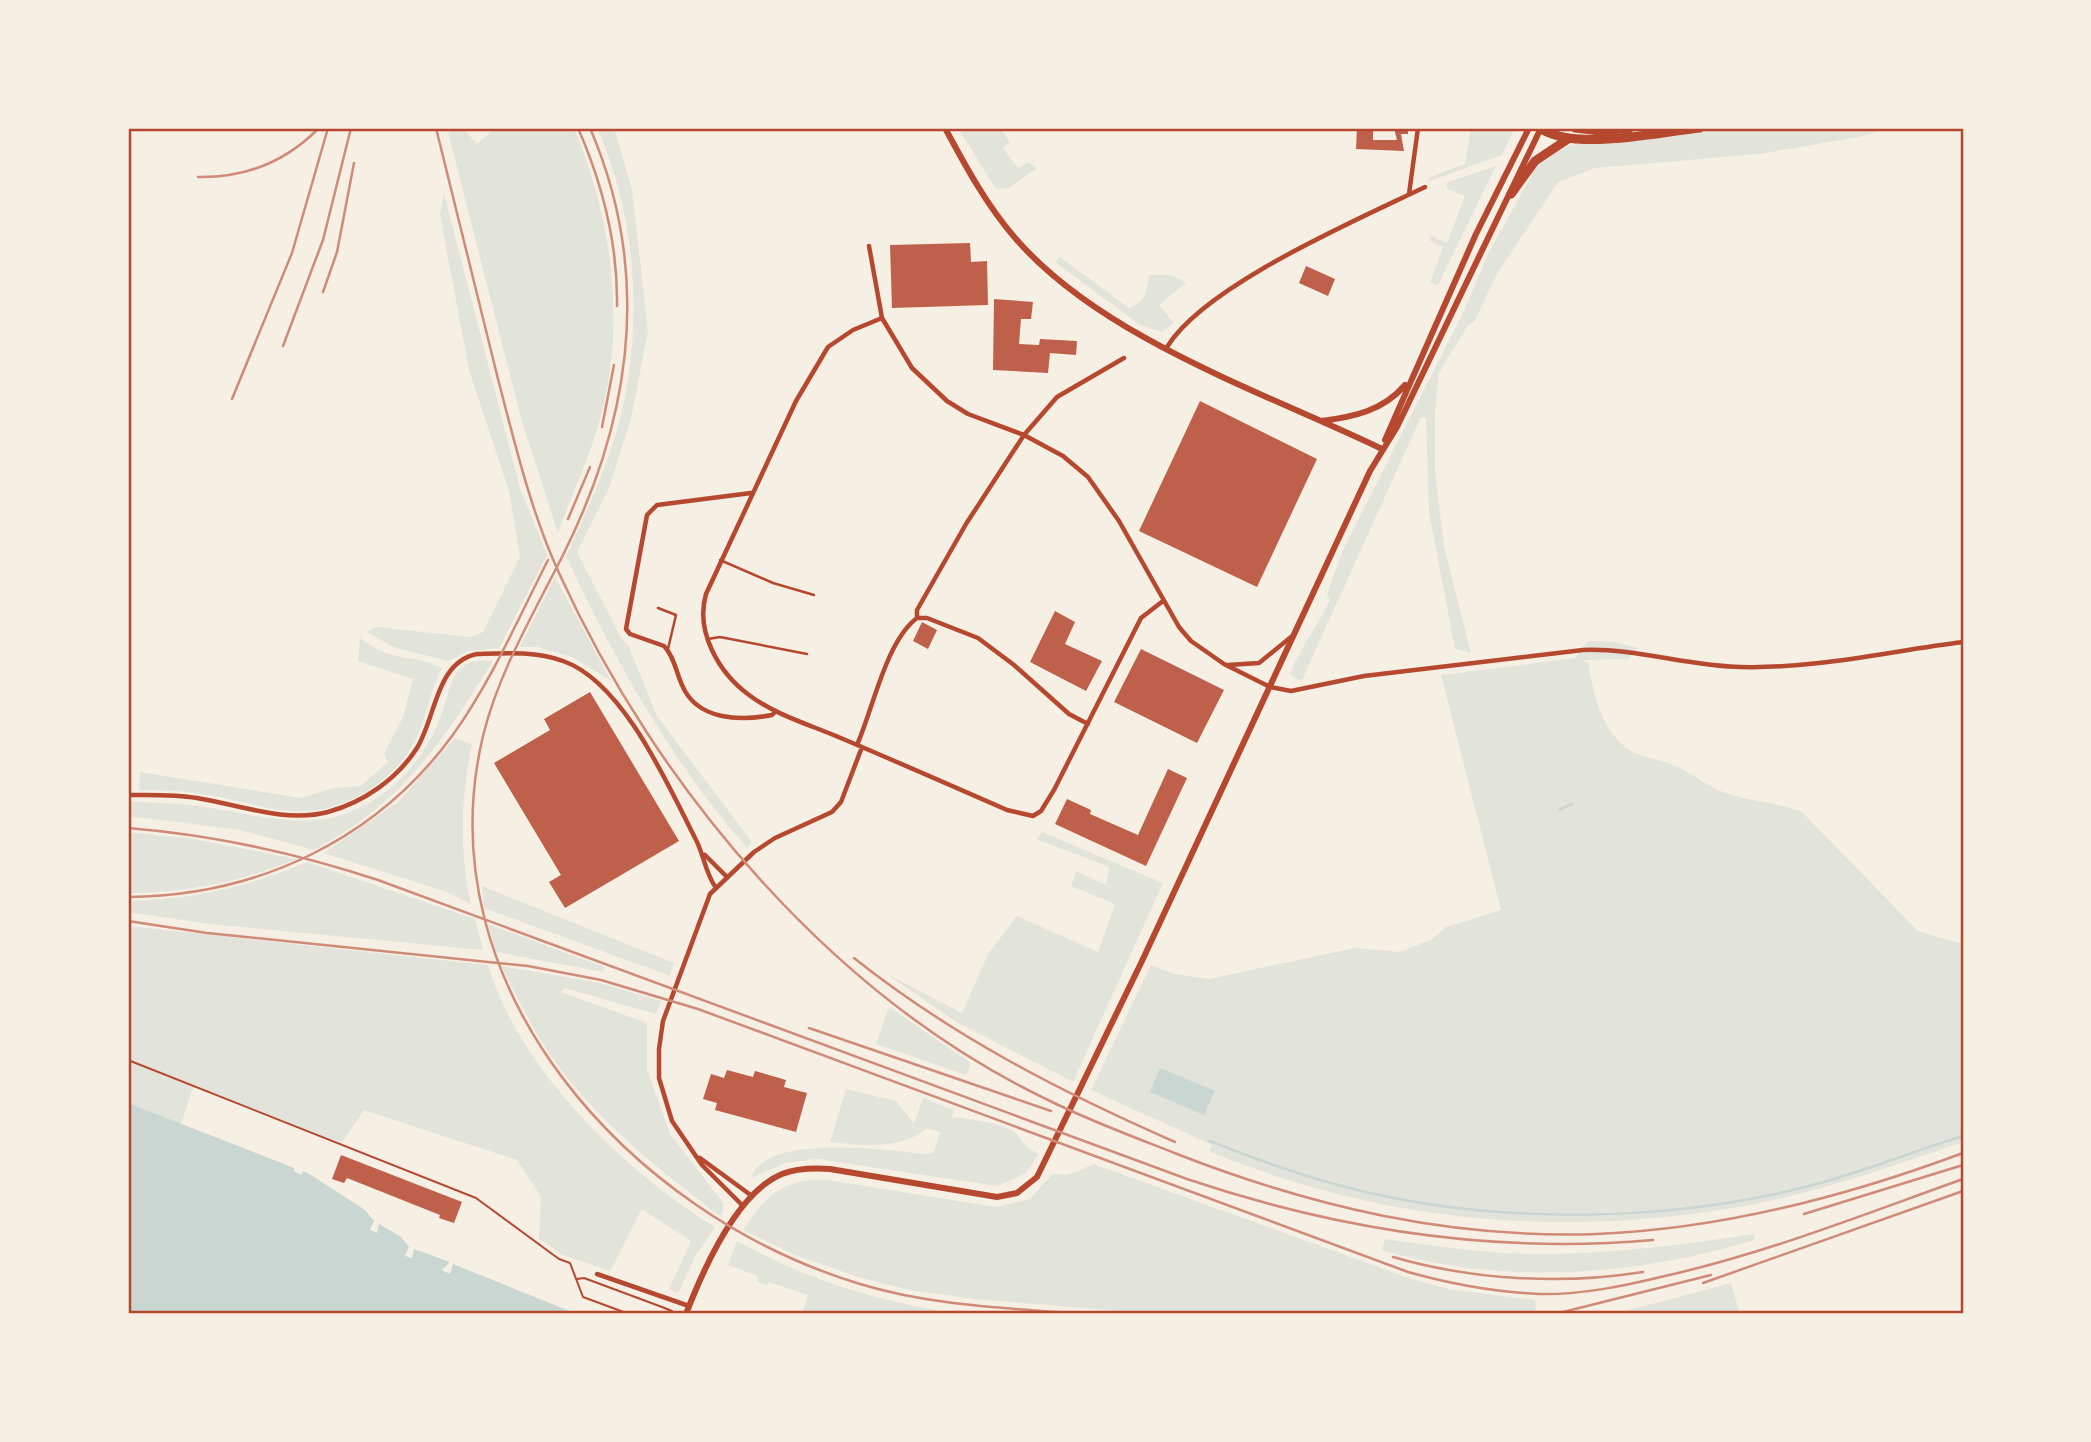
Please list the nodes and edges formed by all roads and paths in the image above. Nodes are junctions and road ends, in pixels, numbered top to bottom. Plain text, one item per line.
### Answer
1 (945, 128) edge
2 (1418, 128) edge
3 (1529, 128) edge
4 (1541, 128) edge
5 (1575, 128) edge
6 (1630, 128) edge
7 (1700, 128) edge
8 (1568, 139) junction
9 (1425, 187) dead end
10 (1511, 194) junction
11 (1409, 195) junction
12 (869, 246) dead end
13 (882, 318) junction
14 (1167, 347) junction
15 (1124, 358) dead end
16 (1412, 374) junction
17 (1320, 421) junction
18 (1024, 435) junction
19 (1382, 449) junction
20 (751, 493) junction
21 (720, 560) junction
22 (814, 595) dead end
23 (1163, 601) junction
24 (658, 608) dead end
25 (917, 618) junction
26 (1292, 636) junction
27 (708, 639) junction
28 (1963, 642) edge
29 (668, 649) junction
30 (807, 654) dead end
31 (1224, 664) junction
32 (1270, 687) junction
33 (776, 711) junction
34 (1088, 724) junction
35 (860, 746) junction
36 (128, 795) edge
37 (703, 852) junction
38 (726, 876) junction
39 (716, 888) junction
40 (128, 1060) edge
41 (699, 1158) junction
42 (752, 1196) junction
43 (743, 1206) junction
44 (597, 1274) dead end
45 (576, 1279) junction
46 (689, 1306) junction
47 (629, 1314) edge
48 (672, 1314) edge
49 (686, 1314) edge

1 - 14 main road
2 - 11 street
3 - 16 main road
4 - 8 highway
4 - 10 main road
5 - 6 highway
7 - 8 highway
8 - 10 highway
9 - 11 street
10 - 19 main road
11 - 14 street
12 - 13 street
13 - 18 street
13 - 20 street
14 - 17 main road
15 - 18 street
16 - 17 main road
16 - 19 main road
17 - 19 main road
18 - 23 street
18 - 25 street
19 - 26 main road
20 - 21 street
20 - 29 street
21 - 22 lane
21 - 27 street
23 - 31 street
23 - 34 street
24 - 29 lane
25 - 34 street
25 - 35 street
26 - 31 street
26 - 32 main road
27 - 30 lane
27 - 33 street
28 - 32 street
29 - 33 street
31 - 32 street
32 - 42 main road
33 - 35 street
34 - 35 street
35 - 38 street
36 - 37 street
37 - 38 street
37 - 39 street
38 - 39 street
39 - 41 street
40 - 45 path
41 - 42 street
41 - 43 street
42 - 43 main road
43 - 46 main road
44 - 46 street
45 - 47 path
45 - 48 path
46 - 49 main road

